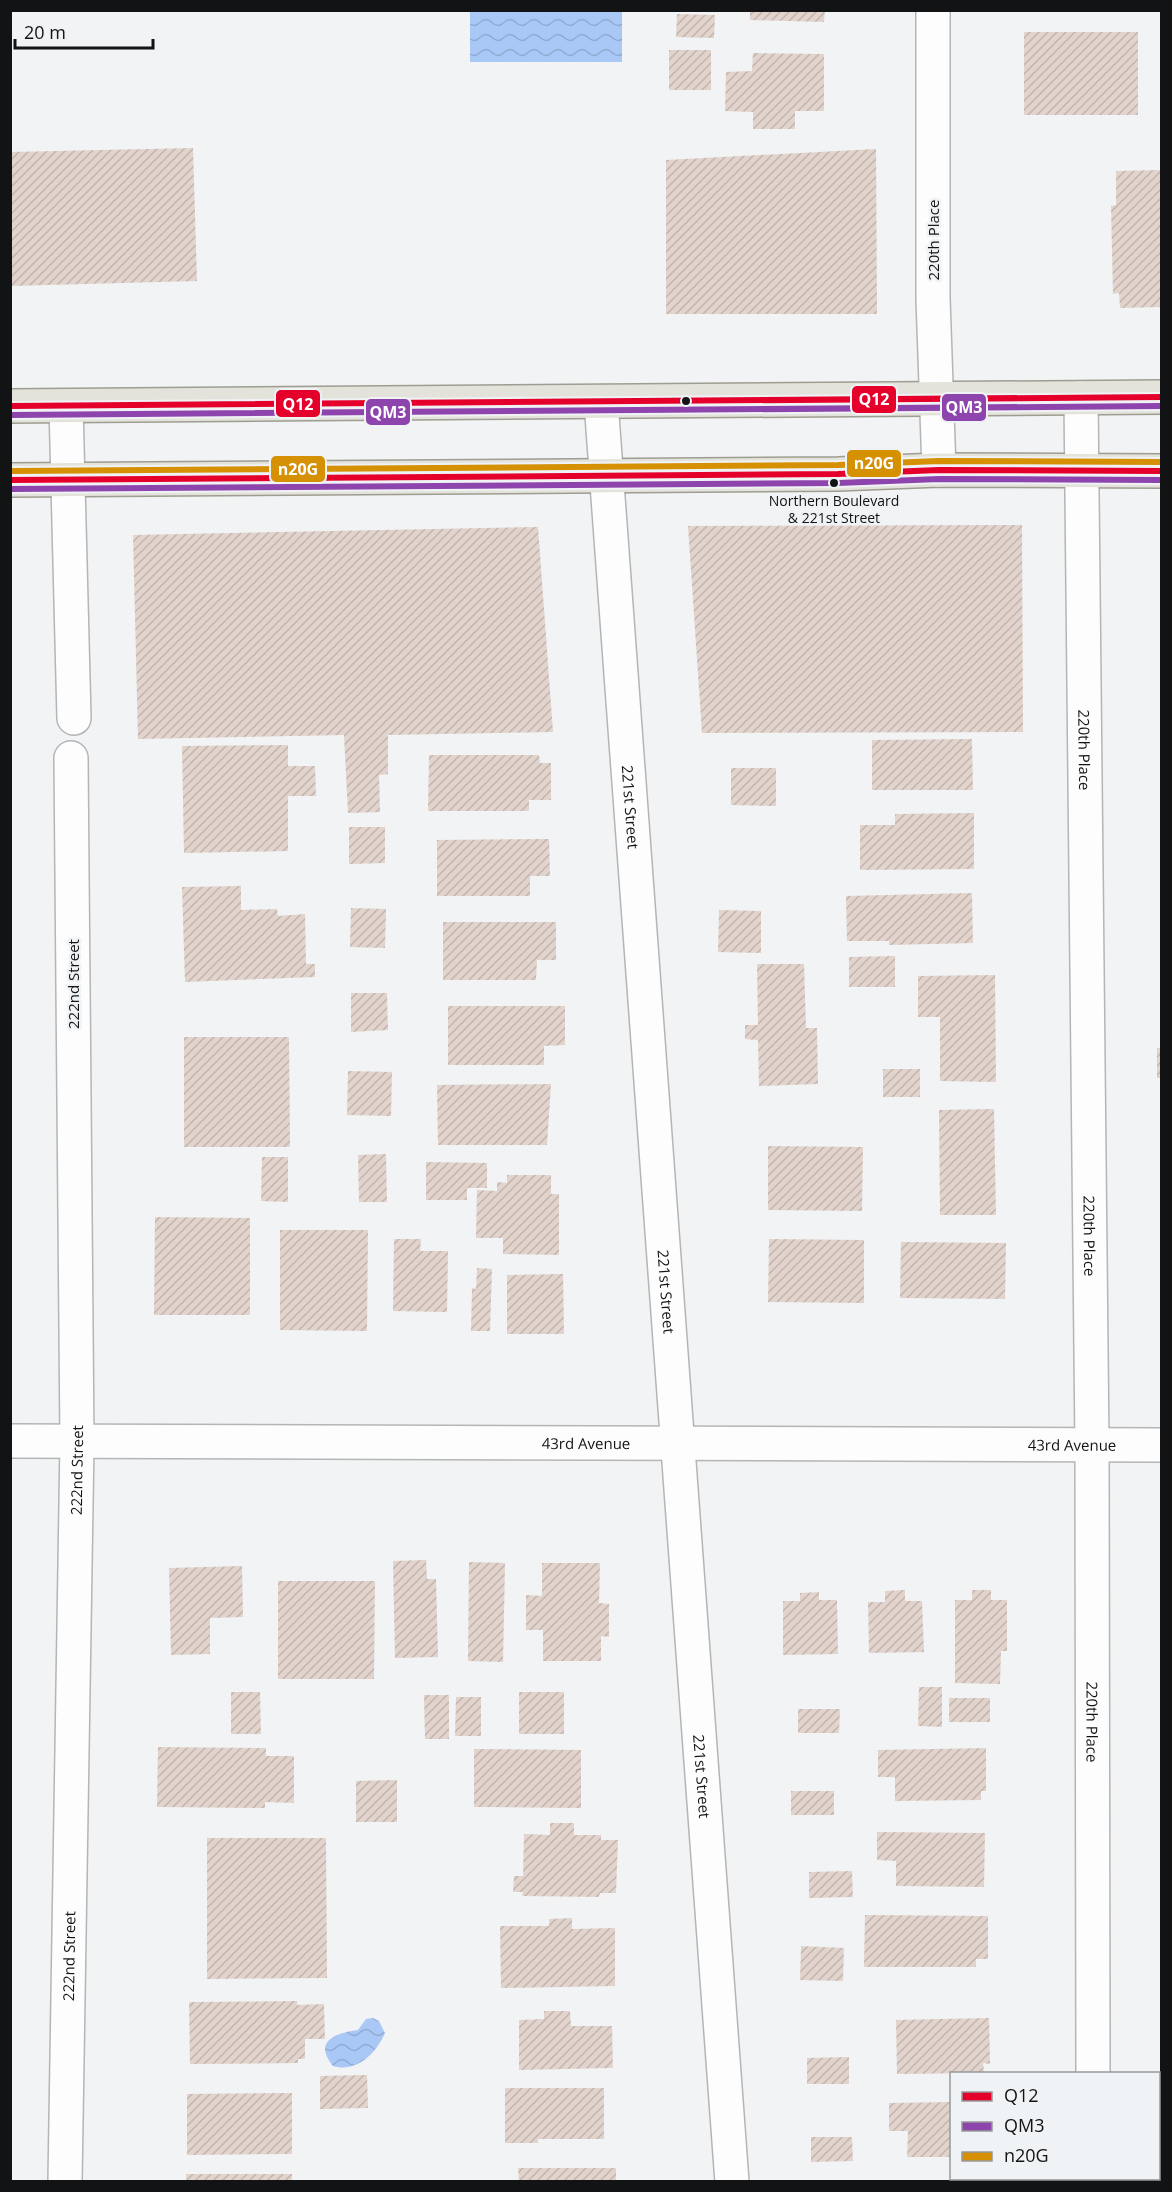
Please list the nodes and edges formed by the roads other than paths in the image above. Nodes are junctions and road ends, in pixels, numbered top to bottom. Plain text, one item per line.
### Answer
1 (933, 10) edge
2 (1161, 397) edge
3 (937, 398) junction
4 (1081, 398) junction
5 (601, 402) junction
6 (10, 406) edge
7 (66, 406) junction
8 (939, 470) junction
9 (1161, 471) edge
10 (1081, 472) junction
11 (607, 475) junction
12 (10, 480) edge
13 (68, 480) junction
14 (74, 718) dead end
15 (72, 758) dead end
16 (10, 1441) edge
17 (77, 1442) junction
18 (679, 1444) junction
19 (1092, 1445) junction
20 (1161, 1445) edge
21 (1093, 2072) edge
22 (65, 2181) edge
23 (732, 2181) edge

1 - 3 street, 220th Place
2 - 4 main road
3 - 4 main road
3 - 5 main road
3 - 8 street, 220th Place
4 - 10 street, 220th Place
5 - 7 main road
5 - 11 street, 221st Street
6 - 7 main road
7 - 13 street
8 - 10 main road
8 - 11 main road
9 - 10 main road
10 - 19 street, 220th Place
11 - 13 main road
11 - 18 street, 221st Street
12 - 13 main road
13 - 14 street
15 - 17 street, 222nd Street
16 - 17 street, 43rd Avenue
17 - 18 street, 43rd Avenue
17 - 22 street, 222nd Street
18 - 19 street, 43rd Avenue
18 - 23 street, 221st Street
19 - 20 street, 43rd Avenue
19 - 21 street, 220th Place

